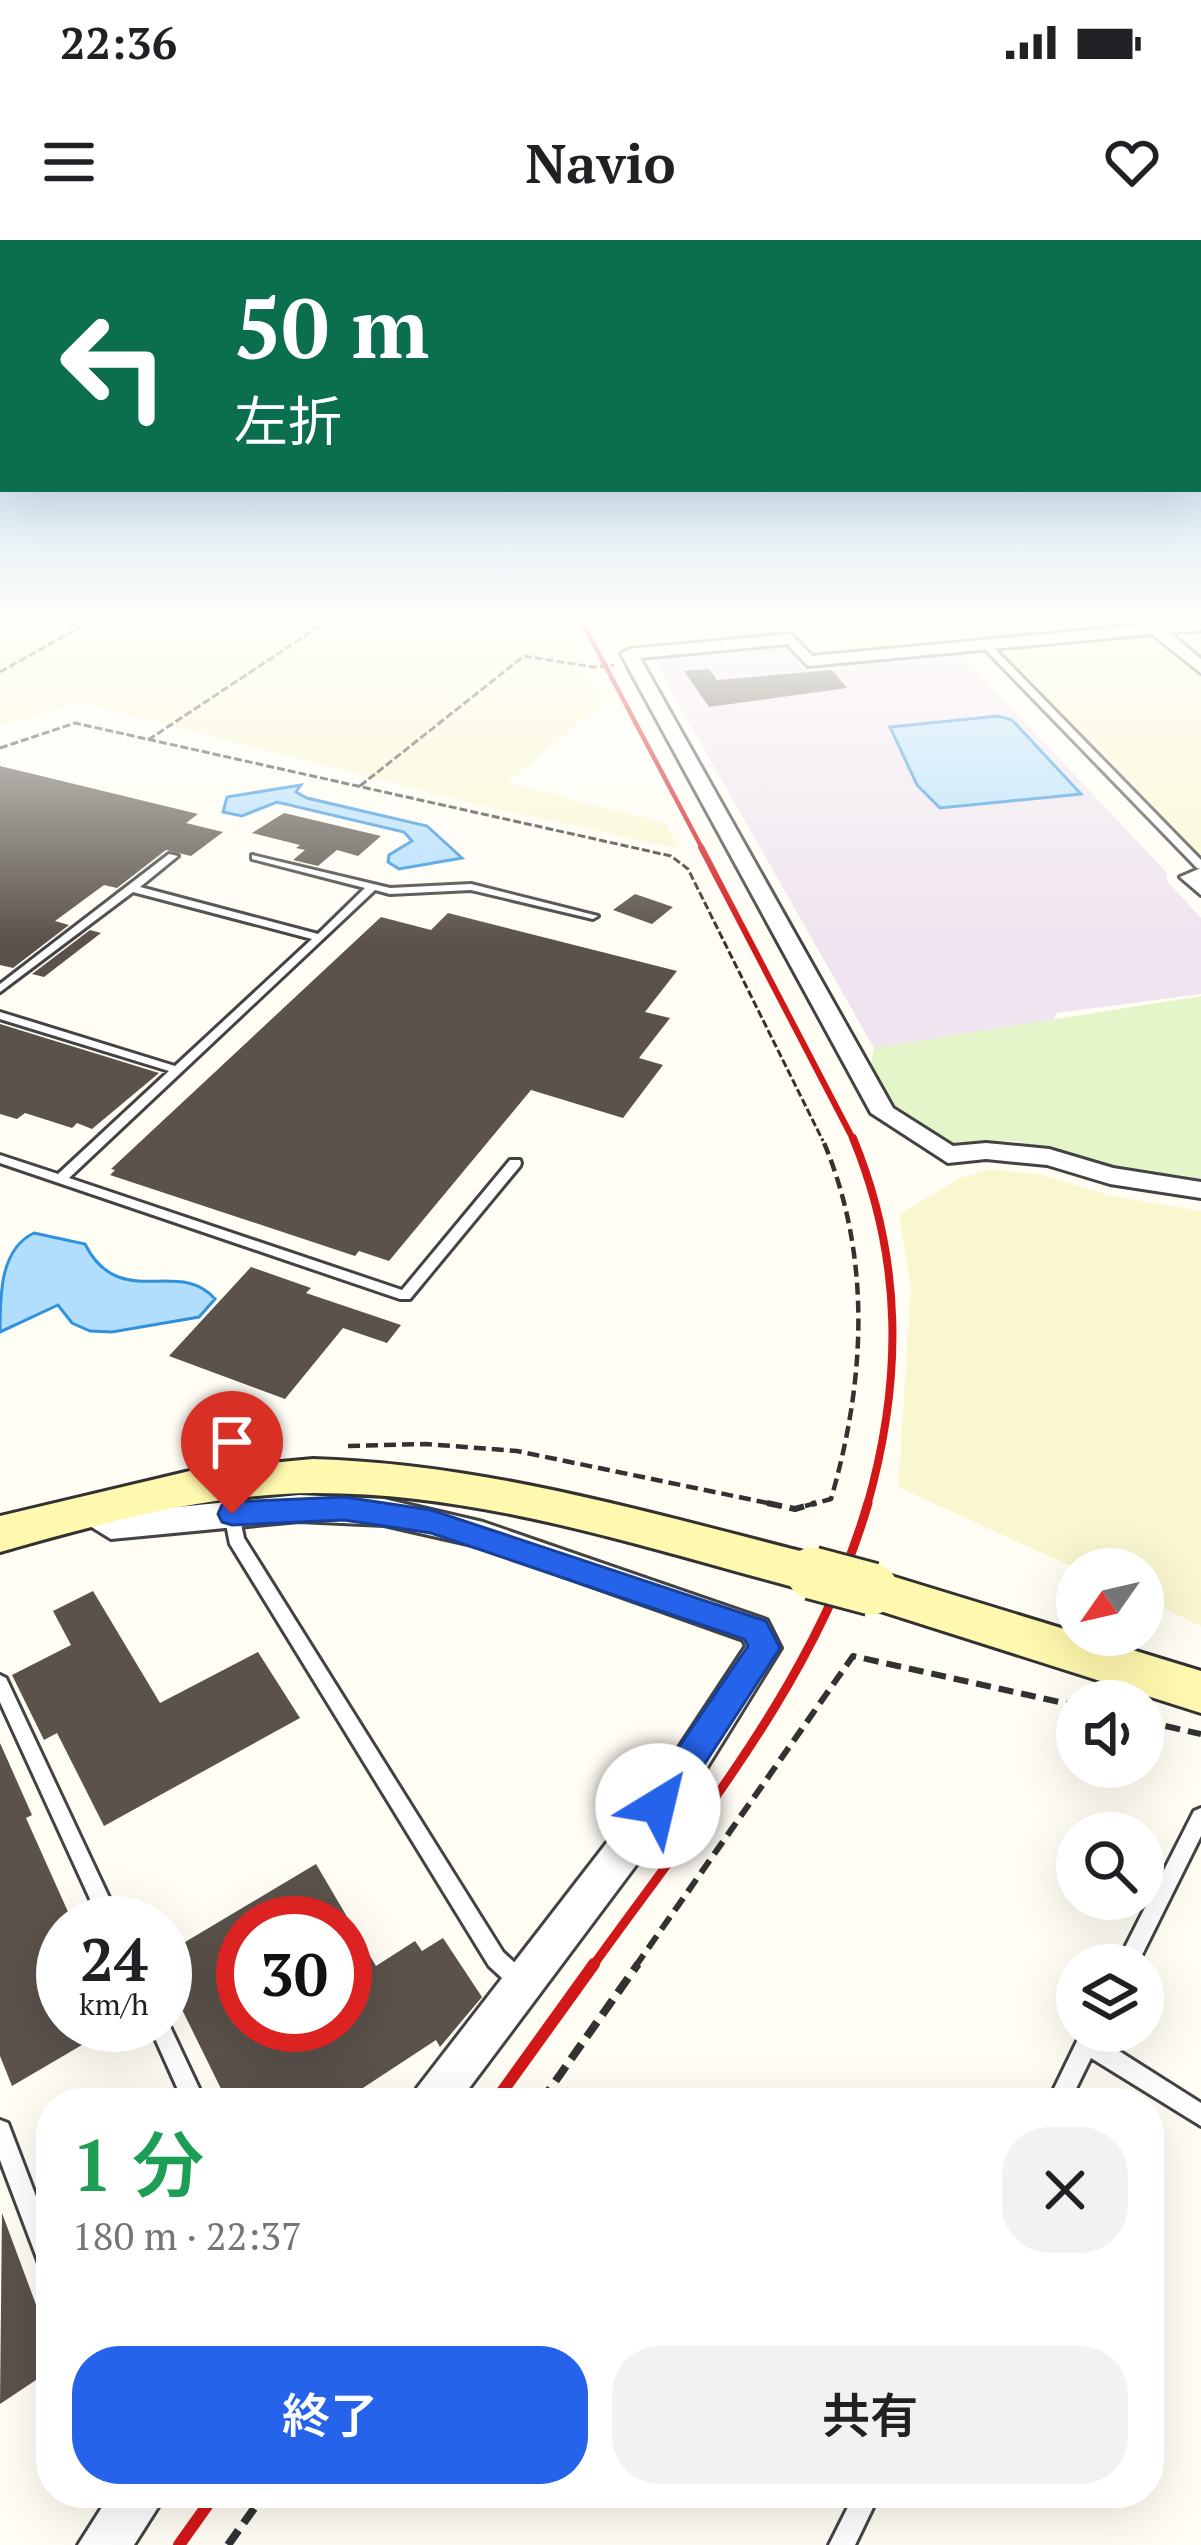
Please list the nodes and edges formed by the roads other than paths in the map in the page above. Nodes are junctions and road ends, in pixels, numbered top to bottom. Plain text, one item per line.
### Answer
1 (669, 726) edge
2 (1063, 726) edge
3 (173, 856) dead end
4 (256, 857) dead end
5 (1201, 870) edge
6 (373, 886) junction
7 (132, 888) junction
8 (1201, 889) edge
9 (593, 916) dead end
10 (320, 938) junction
11 (0, 989) edge
12 (0, 1016) edge
13 (177, 1070) junction
14 (1, 1161) edge
15 (515, 1163) dead end
16 (60, 1179) junction
17 (1201, 1190) edge
18 (88, 1509) junction
19 (232, 1514) junction
20 (0, 1534) edge
21 (0, 1683) edge
22 (1201, 1692) edge
23 (1201, 1817) edge
24 (99, 1896) edge
25 (1137, 1944) edge
26 (523, 1984) junction
27 (171, 2052) edge
28 (1083, 2052) edge
29 (1111, 2052) edge
30 (188, 2088) edge
31 (443, 2088) edge
32 (1065, 2088) edge
33 (1163, 2088) edge
34 (1164, 2089) edge
35 (1201, 2115) edge
36 (0, 2131) edge
37 (36, 2226) edge
38 (131, 2508) edge
39 (860, 2508) edge
40 (103, 2545) edge
41 (842, 2545) edge

1 - 17 street
2 - 5 lane
3 - 7 lane
4 - 6 lane
5 - 8 street
6 - 9 lane
6 - 10 lane
7 - 10 lane
7 - 11 lane
10 - 13 lane
12 - 13 lane
13 - 16 lane
14 - 16 lane
15 - 16 lane
18 - 19 street
18 - 20 street
18 - 22 street, bridge
19 - 26 lane
19 - 26 street
21 - 24 lane
23 - 25 lane
26 - 31 street
27 - 30 lane
28 - 32 lane
29 - 33 lane
34 - 35 lane
36 - 37 lane
38 - 40 street
39 - 41 lane

